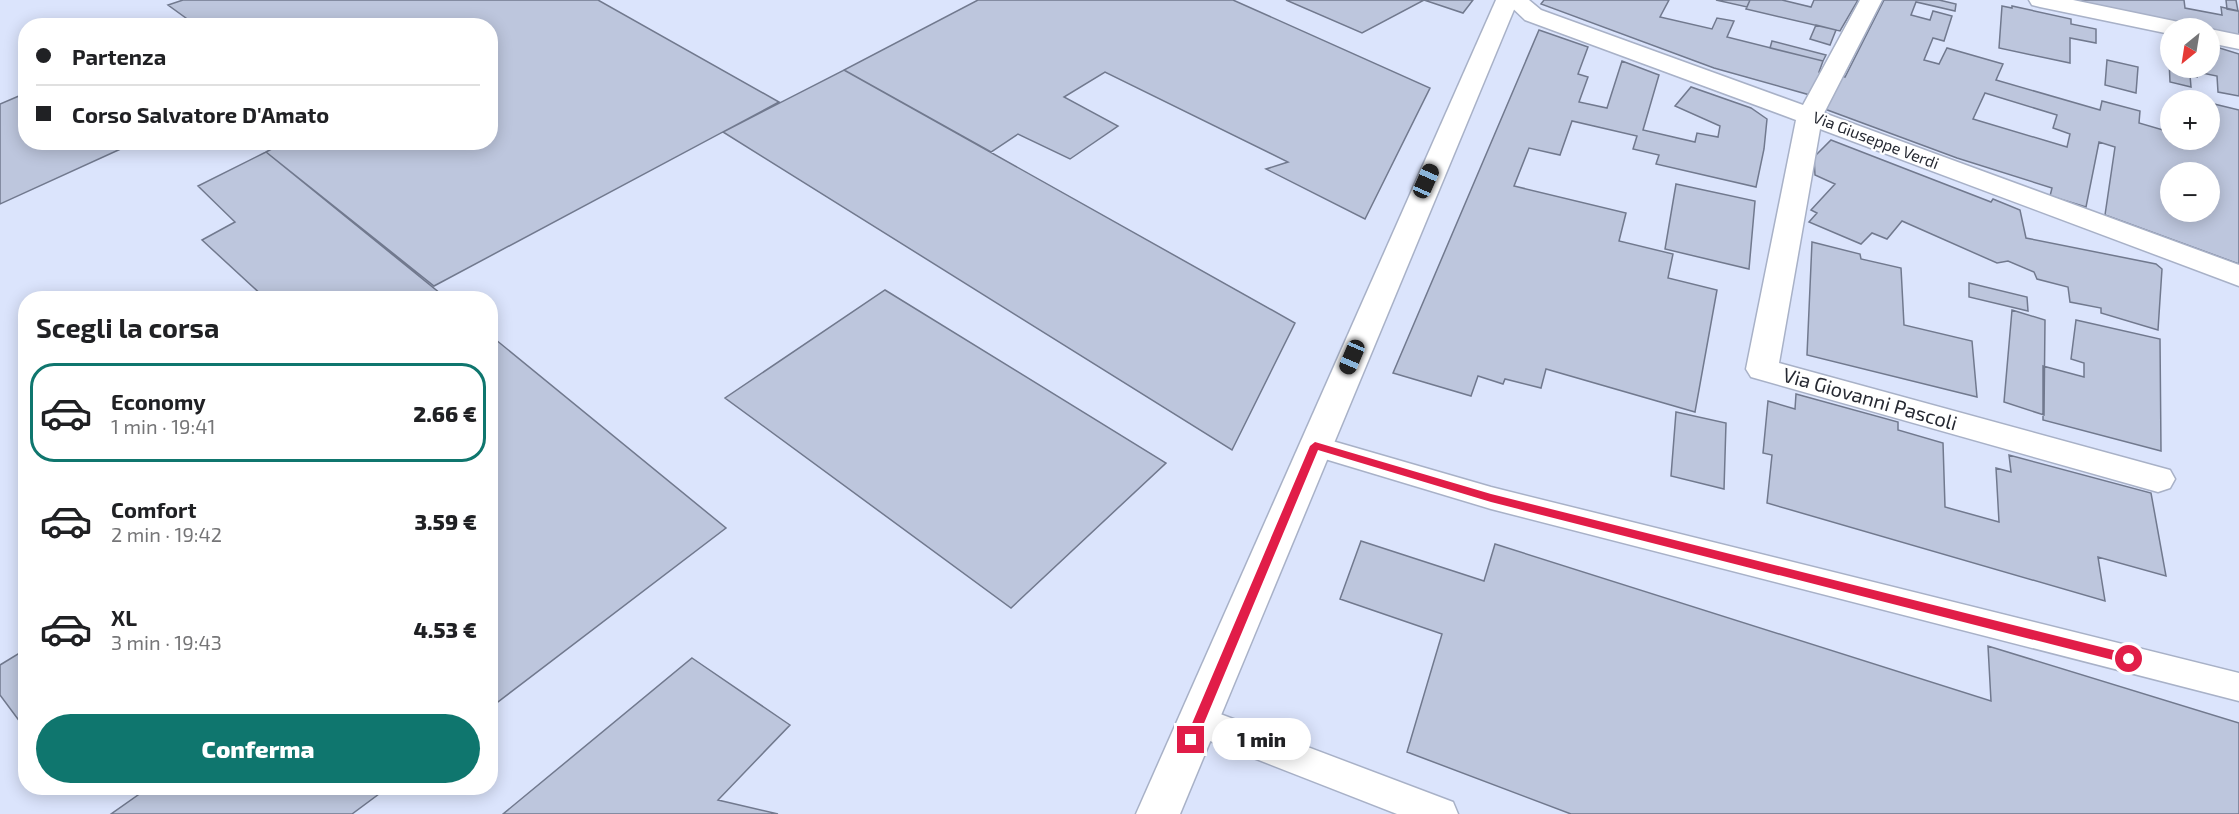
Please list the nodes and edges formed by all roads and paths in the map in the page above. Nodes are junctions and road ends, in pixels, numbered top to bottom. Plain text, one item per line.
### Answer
1 (1507, 0) edge
2 (1515, 0) edge
3 (1872, 0) edge
4 (2040, 0) edge
5 (2160, 25) edge
6 (2220, 38) edge
7 (2239, 42) edge
8 (1810, 116) junction
9 (2239, 276) edge
10 (1315, 446) junction
11 (2158, 479) dead end
12 (2239, 687) edge
13 (1199, 721) junction
14 (1158, 814) edge
15 (1440, 814) edge

1 - 10 street
2 - 8 street, Via Giuseppe Verdi
3 - 8 street
4 - 5 street
6 - 7 street
8 - 9 street, Via Giuseppe Verdi
8 - 11 street, Via Giovanni Pascoli
10 - 12 lane
10 - 13 street
13 - 14 street
13 - 15 lane

